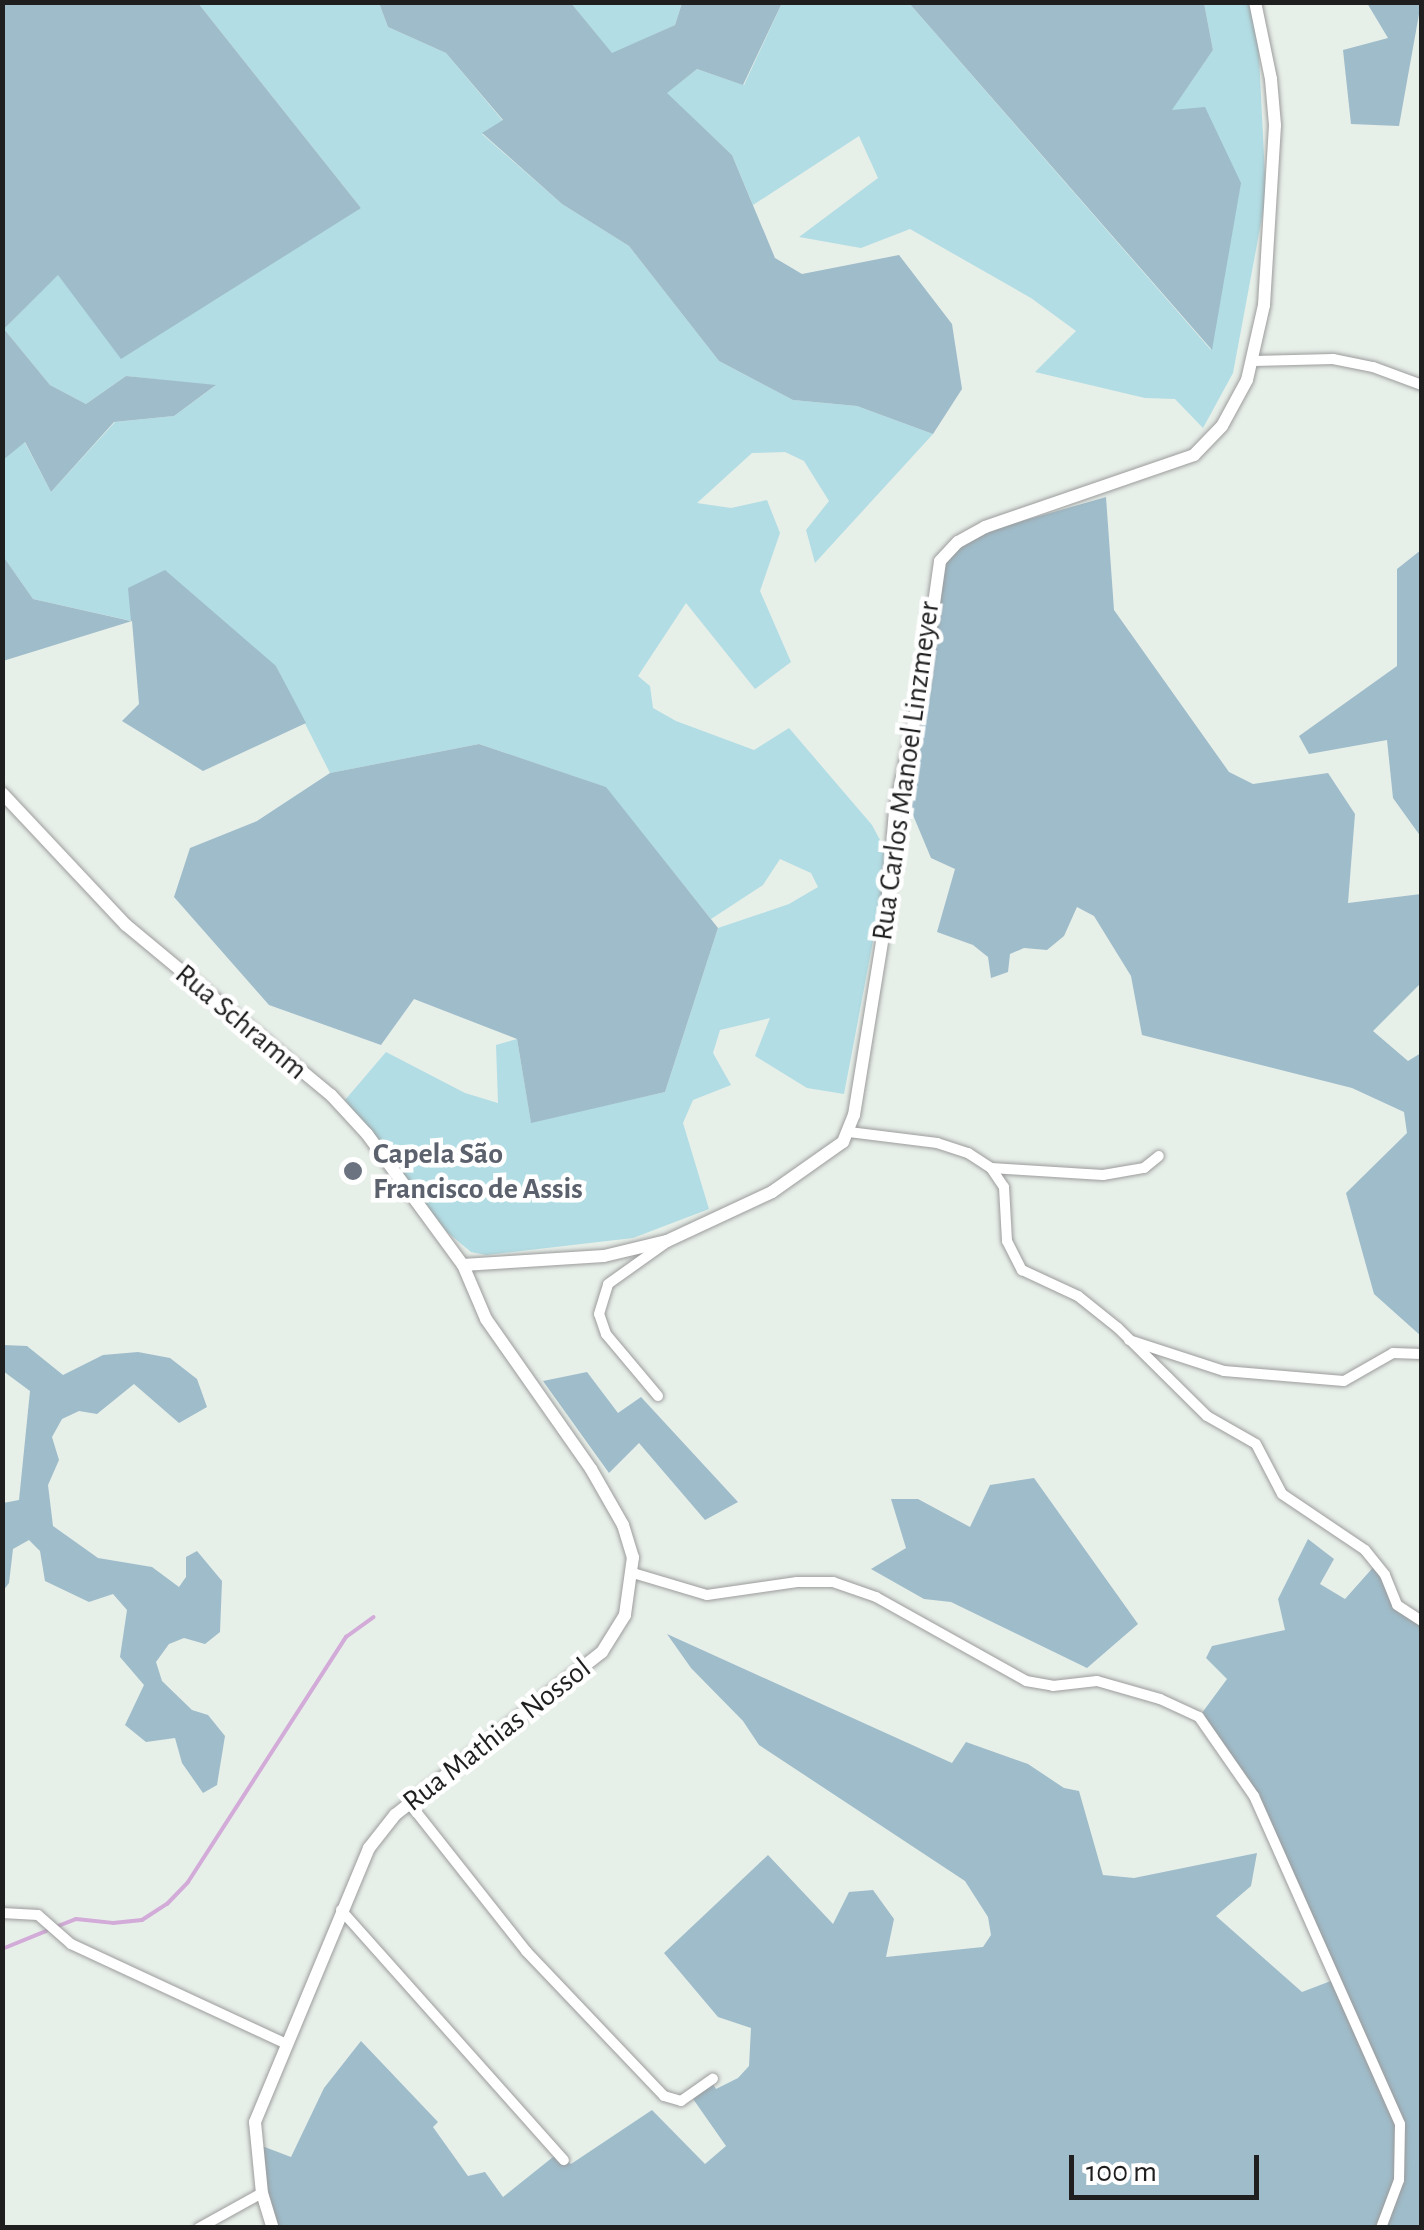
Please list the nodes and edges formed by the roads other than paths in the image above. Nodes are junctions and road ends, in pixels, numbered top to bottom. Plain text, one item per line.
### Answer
1 (1255, 2) edge
2 (1254, 361) junction
3 (1422, 386) edge
4 (2, 793) edge
5 (849, 1132) junction
6 (1159, 1156) dead end
7 (991, 1168) junction
8 (668, 1241) junction
9 (463, 1265) junction
10 (1128, 1340) junction
11 (1422, 1354) edge
12 (658, 1396) dead end
13 (633, 1573) junction
14 (1422, 1621) edge
15 (410, 1804) junction
16 (340, 1910) junction
17 (2, 1913) edge
18 (284, 2043) junction
19 (713, 2079) dead end
20 (564, 2160) dead end
21 (262, 2193) junction
22 (199, 2228) edge
23 (273, 2228) edge
24 (1381, 2228) edge

1 - 2 street, Rua Carlos Manoel Linzmeyer
2 - 3 street
2 - 5 street, Rua Carlos Manoel Linzmeyer
4 - 9 street, Rua Schramm
5 - 7 street
5 - 8 street
6 - 7 street
7 - 10 street
8 - 9 street
8 - 12 street
9 - 13 street, Rua Mathias Nossol
10 - 11 street
10 - 14 street
13 - 15 street, Rua Mathias Nossol
13 - 24 street
15 - 16 street, Rua Mathias Nossol
15 - 19 street
16 - 18 street, Rua Mathias Nossol
16 - 20 street
17 - 18 street
18 - 21 street, Rua Mathias Nossol
21 - 22 street
21 - 23 street, Rua Mathias Nossol

